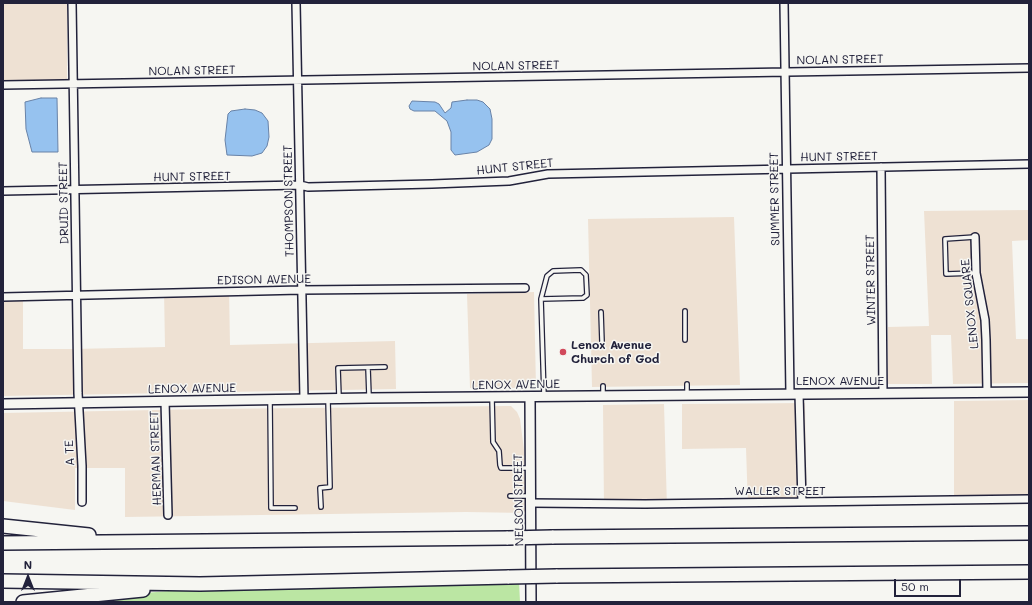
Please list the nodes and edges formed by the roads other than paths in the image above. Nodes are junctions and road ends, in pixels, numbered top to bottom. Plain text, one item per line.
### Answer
1 (72, 3) edge
2 (296, 3) edge
3 (784, 3) edge
4 (1029, 68) edge
5 (784, 73) junction
6 (298, 81) junction
7 (73, 84) junction
8 (3, 85) edge
9 (1029, 164) edge
10 (881, 167) junction
11 (786, 168) junction
12 (300, 185) junction
13 (75, 190) junction
14 (3, 191) edge
15 (975, 237) joint
16 (976, 273) junction
17 (525, 288) dead end
18 (302, 290) junction
19 (77, 296) junction
20 (3, 297) edge
21 (541, 299) junction
22 (685, 311) dead end
23 (601, 312) dead end
24 (686, 340) dead end
25 (602, 342) dead end
26 (385, 367) dead end
27 (368, 368) junction
28 (686, 384) dead end
29 (603, 386) dead end
30 (987, 392) junction
31 (1029, 392) edge
32 (884, 393) junction
33 (794, 394) junction
34 (687, 395) junction
35 (603, 396) junction
36 (492, 397) junction
37 (530, 397) junction
38 (544, 397) junction
39 (339, 398) junction
40 (369, 398) junction
41 (304, 399) junction
42 (328, 399) junction
43 (270, 400) junction
44 (165, 401) junction
45 (79, 403) junction
46 (3, 404) edge
47 (530, 468) junction
48 (510, 496) dead end
49 (1029, 499) edge
50 (530, 500) junction
51 (82, 502) dead end
52 (802, 502) junction
53 (295, 508) dead end
54 (321, 508) dead end
55 (168, 515) dead end
56 (3, 526) edge
57 (1029, 533) edge
58 (230, 541) junction
59 (3, 543) edge
60 (1029, 572) edge
61 (3, 581) edge
62 (200, 584) junction
63 (24, 602) edge
64 (531, 602) edge

1 - 7 street, DRUID STREET
2 - 6 street, THOMPSON STREET
3 - 5 street, SUMMER STREET
4 - 5 street, NOLAN STREET
5 - 6 street, NOLAN STREET
5 - 11 street, SUMMER STREET
6 - 7 street, NOLAN STREET
6 - 12 street, THOMPSON STREET
7 - 8 street, NOLAN STREET
7 - 13 street, DRUID STREET
9 - 10 street, HUNT STREET
10 - 11 street, HUNT STREET
10 - 32 street, WINTER STREET
11 - 12 street, HUNT STREET
11 - 33 street, SUMMER STREET
12 - 13 street, HUNT STREET
12 - 18 street, THOMPSON STREET
13 - 14 street, HUNT STREET
13 - 19 street, DRUID STREET
15 - 16 street, LENOX SQUARE
15 - 16 lane
16 - 30 street, LENOX SQUARE
17 - 18 street, EDISON AVENUE
18 - 19 street, EDISON AVENUE
18 - 41 street, THOMPSON STREET
19 - 20 street, EDISON AVENUE
19 - 45 street, DRUID STREET
21 - 21 lane
21 - 38 lane
22 - 24 lane
23 - 25 lane
26 - 27 lane
27 - 39 lane
27 - 40 lane
28 - 34 lane
29 - 35 lane
30 - 31 street, LENOX AVENUE
30 - 32 street, LENOX AVENUE
32 - 33 street, LENOX AVENUE
33 - 34 street, LENOX AVENUE
33 - 52 street, SUMMER STREET
34 - 35 street, LENOX AVENUE
35 - 38 street, LENOX AVENUE
36 - 37 street, LENOX AVENUE
36 - 40 street, LENOX AVENUE
36 - 47 lane
37 - 38 street, LENOX AVENUE
37 - 47 street, NELSON STREET
39 - 40 street, LENOX AVENUE
39 - 42 street, LENOX AVENUE
41 - 42 street, LENOX AVENUE
41 - 43 street, LENOX AVENUE
42 - 54 lane
43 - 44 street, LENOX AVENUE
43 - 53 lane
44 - 45 street, LENOX AVENUE
44 - 55 street, HERMAN STREET
45 - 46 street, LENOX AVENUE
45 - 51 street, A TE
47 - 50 street, NELSON STREET
48 - 50 lane
49 - 52 street, WALLER STREET
50 - 52 street, WALLER STREET
50 - 64 street, NELSON STREET
56 - 58 highway
57 - 58 highway, bridge
58 - 59 highway
60 - 62 highway, bridge
61 - 62 highway
62 - 63 highway

